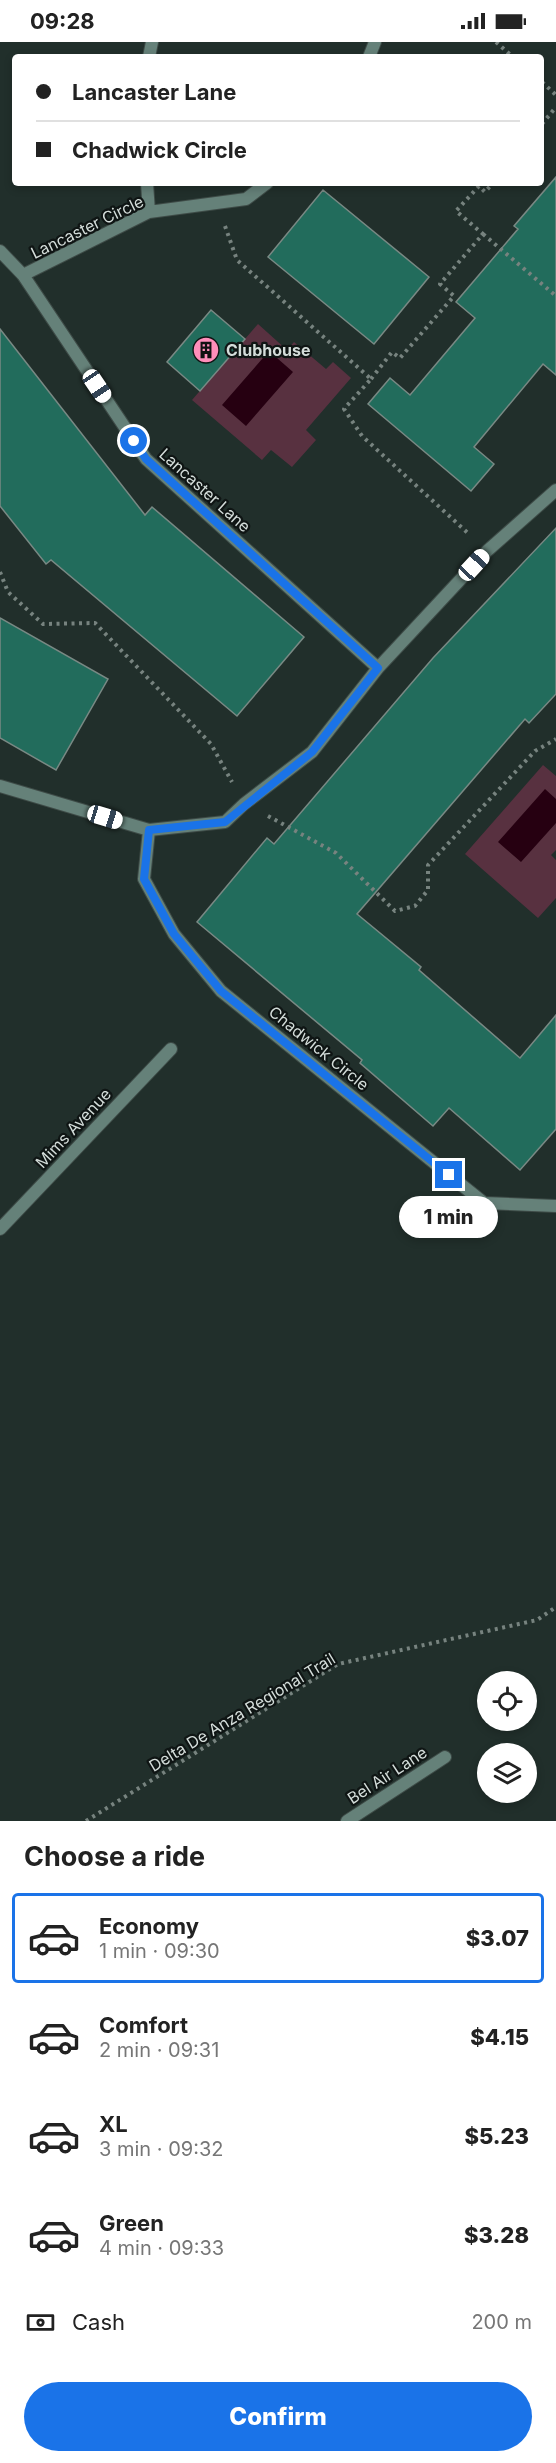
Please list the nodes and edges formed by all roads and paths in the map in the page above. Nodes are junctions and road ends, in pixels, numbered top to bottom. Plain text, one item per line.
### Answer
1 (496, 42) edge
2 (510, 54) edge
3 (544, 84) edge
4 (556, 95) edge
5 (556, 107) edge
6 (544, 122) edge
7 (147, 186) edge
8 (263, 186) edge
9 (479, 186) edge
10 (479, 186) edge
11 (490, 186) edge
12 (216, 203) junction
13 (149, 212) junction
14 (483, 234) junction
15 (0, 251) edge
16 (23, 275) junction
17 (556, 296) edge
18 (371, 379) junction
19 (556, 490) edge
20 (487, 551) junction
21 (0, 572) edge
22 (378, 668) junction
23 (556, 739) edge
24 (0, 786) edge
25 (244, 804) junction
26 (149, 830) junction
27 (171, 1049) dead end
28 (556, 1206) edge
29 (0, 1229) edge
30 (556, 1607) edge
31 (446, 1757) dead end
32 (86, 1821) edge
33 (347, 1821) edge

1 - 2 path
3 - 4 path
5 - 6 path
7 - 13 street
8 - 12 street, Lancaster Circle
9 - 14 path
10 - 11 path
12 - 13 street, Lancaster Circle
12 - 18 path
13 - 16 street, Lancaster Circle
14 - 17 path
14 - 18 path
15 - 16 street, Lancaster Lane
16 - 22 street, Lancaster Lane
18 - 20 path
19 - 20 street
20 - 22 street
21 - 25 path
22 - 25 street
23 - 25 path
24 - 26 street
25 - 26 street
26 - 28 street, Chadwick Circle
27 - 29 street, Mims Avenue
30 - 32 path, Delta De Anza Regional Trail
31 - 33 street, Bel Air Lane

